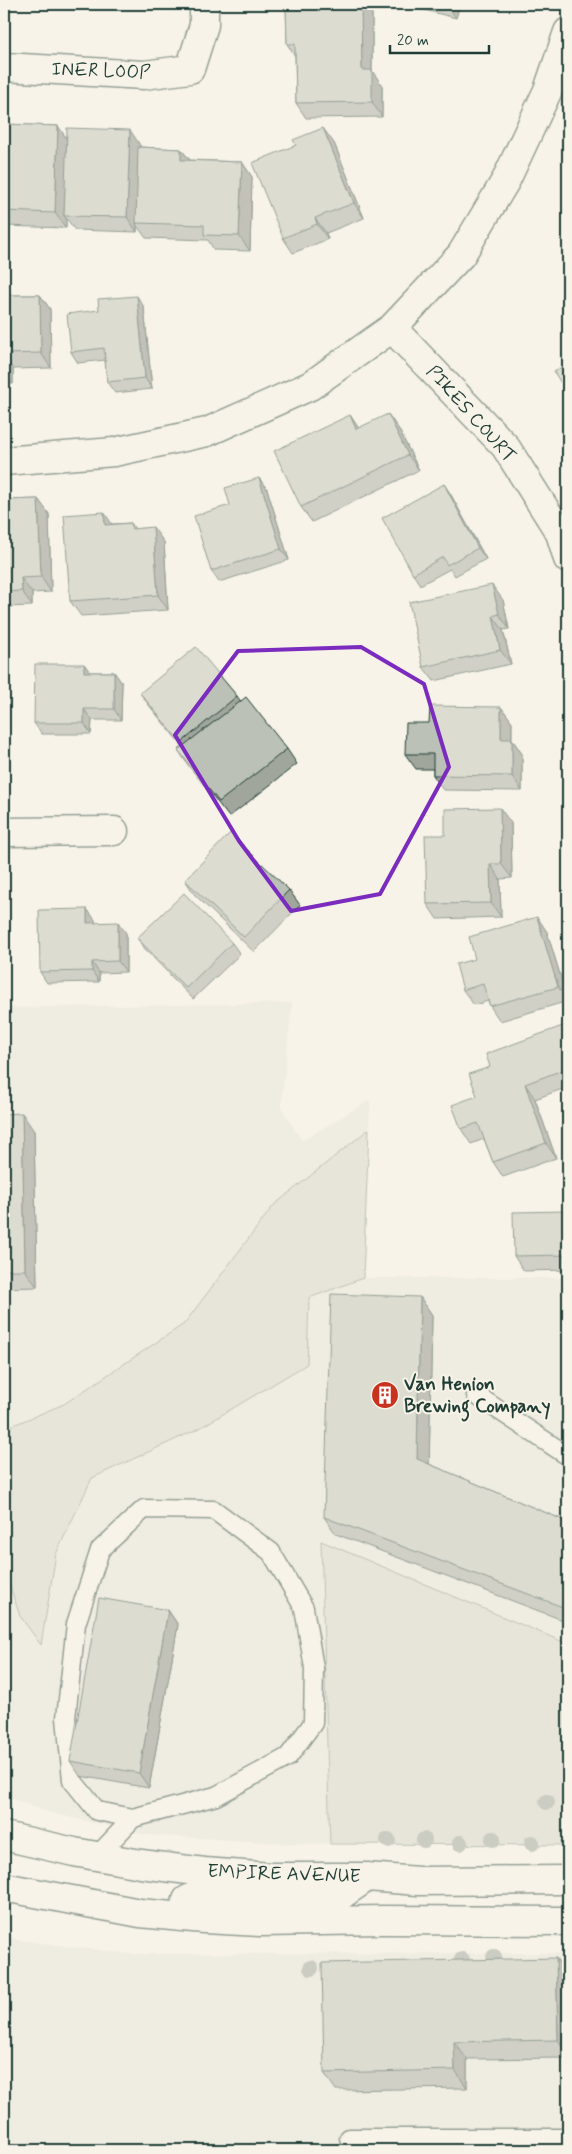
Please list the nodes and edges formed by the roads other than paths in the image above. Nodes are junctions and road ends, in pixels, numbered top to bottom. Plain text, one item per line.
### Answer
1 (204, 4) edge
2 (568, 32) edge
3 (4, 67) edge
4 (392, 328) junction
5 (4, 461) edge
6 (568, 559) edge
7 (114, 831) dead end
8 (4, 832) edge
9 (476, 1395) dead end
10 (568, 1456) edge
11 (133, 1818) junction
12 (4, 1836) edge
13 (97, 1856) junction
14 (368, 1877) junction
15 (568, 1880) edge
16 (4, 1887) edge
17 (568, 1897) edge
18 (182, 1917) junction
19 (420, 1920) junction
20 (568, 1921) edge
21 (349, 2138) dead end
22 (568, 2138) edge

1 - 3 main road, INER LOOP
2 - 4 main road
4 - 5 main road
4 - 6 main road, PIKES COURT
7 - 8 main road
9 - 10 lane
11 - 11 lane
11 - 13 lane
12 - 13 main road, EMPIRE AVENUE
13 - 14 main road, EMPIRE AVENUE
14 - 15 main road, EMPIRE AVENUE
14 - 18 main road
16 - 18 main road
17 - 19 main road
18 - 19 main road
19 - 20 main road
21 - 22 lane

